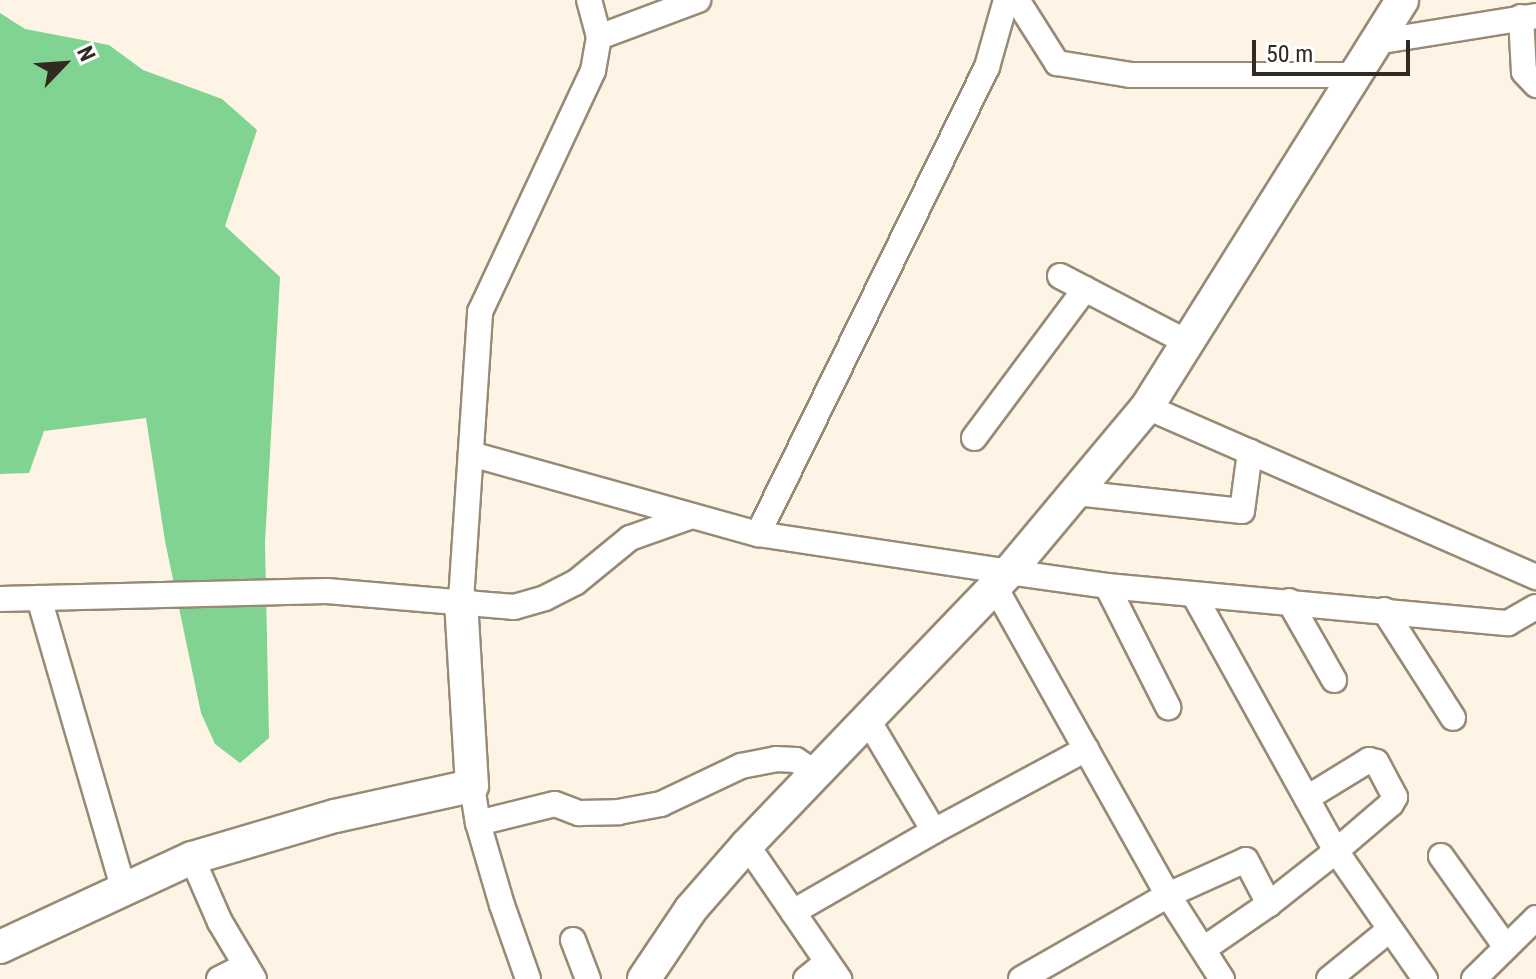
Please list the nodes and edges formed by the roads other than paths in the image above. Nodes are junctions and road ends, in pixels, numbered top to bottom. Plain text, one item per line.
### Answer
1 (589, 0) edge
2 (698, 0) edge
3 (1006, 0) edge
4 (1017, 0) edge
5 (1402, 0) edge
6 (1529, 17) edge
7 (599, 37) junction
8 (1376, 42) junction
9 (1352, 75) junction
10 (1536, 85) edge
11 (1060, 276) dead end
12 (1085, 289) junction
13 (1187, 342) junction
14 (1147, 407) junction
15 (974, 438) dead end
16 (1250, 452) junction
17 (471, 454) junction
18 (1076, 493) junction
19 (692, 516) junction
20 (758, 534) junction
21 (1536, 577) edge
22 (1002, 579) junction
23 (1107, 586) junction
24 (1194, 595) junction
25 (39, 598) junction
26 (0, 599) edge
27 (461, 600) junction
28 (1289, 601) junction
29 (1536, 607) edge
30 (1384, 610) junction
31 (1334, 680) dead end
32 (1168, 707) dead end
33 (1453, 718) dead end
34 (868, 720) junction
35 (1086, 749) junction
36 (816, 773) junction
37 (472, 786) junction
38 (1307, 798) junction
39 (478, 823) junction
40 (934, 831) junction
41 (747, 845) junction
42 (1336, 851) junction
43 (1441, 856) dead end
44 (192, 858) junction
45 (123, 887) junction
46 (1168, 895) junction
47 (1269, 904) junction
48 (793, 912) junction
49 (1536, 918) edge
50 (1389, 930) junction
51 (573, 940) dead end
52 (0, 947) edge
53 (1506, 947) junction
54 (1205, 948) junction
55 (833, 970) edge
56 (250, 972) edge
57 (1217, 977) edge
58 (219, 979) edge
59 (528, 979) edge
60 (588, 979) edge
61 (644, 979) edge
62 (806, 979) edge
63 (1021, 979) edge
64 (1329, 979) edge
65 (1425, 979) edge
66 (1474, 979) edge

1 - 7 street
2 - 7 street
3 - 20 street
4 - 9 street
5 - 8 street
6 - 8 street
6 - 10 street
7 - 17 street
8 - 9 street
9 - 13 street
11 - 12 street
12 - 13 street
12 - 15 street
13 - 14 street
14 - 16 street
14 - 18 street
16 - 18 street
16 - 21 street
17 - 19 street
17 - 27 street
18 - 22 street
19 - 20 street
19 - 27 street
20 - 22 street
22 - 23 street
22 - 34 street
22 - 35 street
23 - 24 street
23 - 32 street
24 - 28 street
24 - 38 street
25 - 26 street
25 - 27 street
25 - 45 street
27 - 37 street
28 - 30 street
28 - 31 street
29 - 30 street
30 - 33 street
34 - 36 street
34 - 40 street
35 - 40 street
35 - 46 street
36 - 39 street
36 - 41 street
37 - 39 street
37 - 44 street
38 - 42 street
38 - 42 street
39 - 59 street
40 - 48 street
41 - 48 street
41 - 61 street
42 - 47 street
42 - 50 street
43 - 53 street
44 - 45 street
44 - 56 street
45 - 52 street
46 - 47 street
46 - 54 street
46 - 63 street
47 - 54 street
48 - 55 street
49 - 53 street
50 - 64 street
50 - 65 street
51 - 60 street
53 - 66 street
54 - 57 street
55 - 62 street
56 - 58 street

